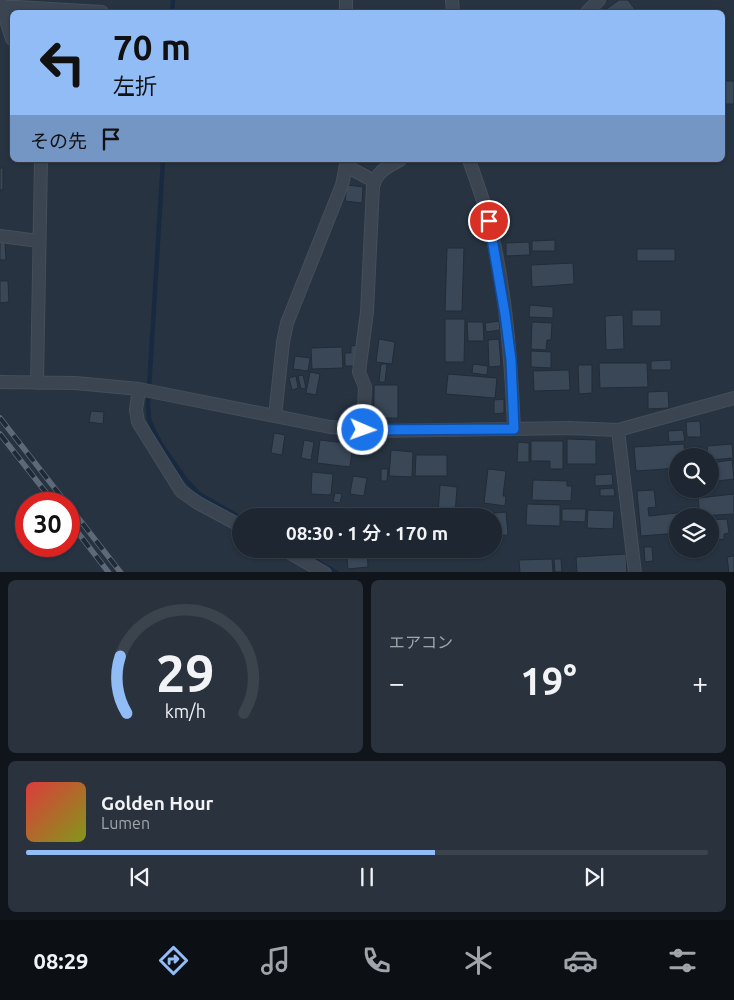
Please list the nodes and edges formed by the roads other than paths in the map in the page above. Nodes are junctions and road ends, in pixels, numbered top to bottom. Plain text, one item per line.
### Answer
1 (599, 0) edge
2 (1, 4) edge
3 (77, 10) edge
4 (589, 10) edge
5 (10, 33) edge
6 (41, 162) edge
7 (397, 162) edge
8 (470, 162) edge
9 (347, 163) edge
10 (374, 181) junction
11 (0, 236) edge
12 (39, 241) junction
13 (0, 382) edge
14 (37, 382) junction
15 (139, 389) junction
16 (734, 398) edge
17 (275, 416) junction
18 (514, 429) junction
19 (363, 430) junction
20 (618, 430) junction
21 (232, 521) edge
22 (299, 558) edge
23 (325, 572) edge
24 (635, 572) edge

1 - 4 street
2 - 3 street
2 - 5 street
6 - 12 street
7 - 10 street
8 - 18 street
9 - 10 street
9 - 17 street
10 - 19 street
11 - 12 street
12 - 14 street
13 - 14 street
14 - 15 street
15 - 17 street
15 - 21 street
16 - 20 street
17 - 19 street
18 - 19 street
18 - 20 street
20 - 24 street
22 - 23 street

